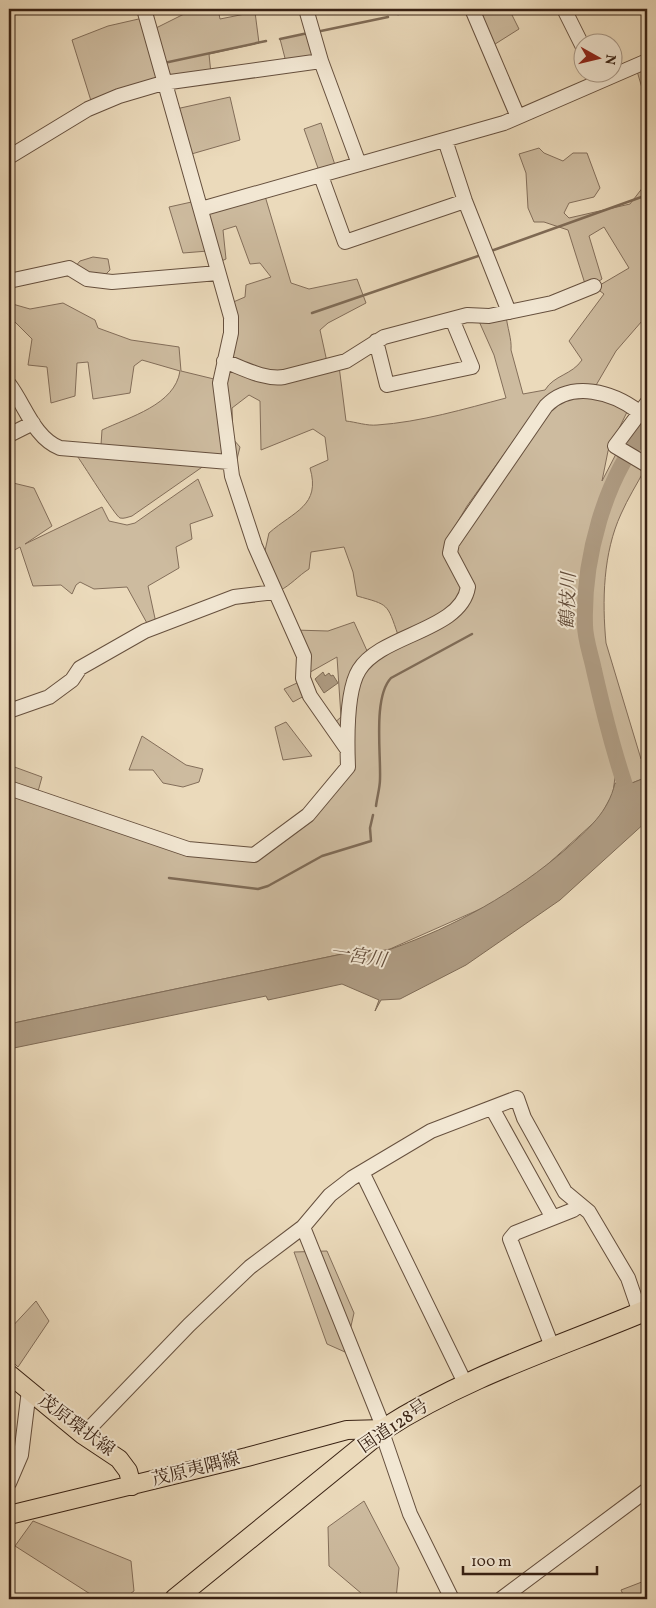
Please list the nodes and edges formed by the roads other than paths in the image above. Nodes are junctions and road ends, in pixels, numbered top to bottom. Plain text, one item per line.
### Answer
1 (144, 9) edge
2 (306, 9) edge
3 (472, 9) edge
4 (564, 9) edge
5 (576, 32) edge
6 (321, 61) junction
7 (647, 61) edge
8 (624, 68) edge
9 (587, 82) edge
10 (163, 83) junction
11 (518, 116) junction
12 (445, 140) junction
13 (9, 157) edge
14 (359, 164) junction
15 (321, 176) junction
16 (465, 202) junction
17 (201, 209) junction
18 (218, 273) junction
19 (9, 281) edge
20 (594, 286) dead end
21 (509, 312) junction
22 (452, 319) junction
23 (376, 341) junction
24 (224, 361) junction
25 (9, 384) edge
26 (643, 407) edge
27 (33, 423) junction
28 (9, 435) edge
29 (229, 462) junction
30 (647, 465) edge
31 (275, 592) junction
32 (9, 711) edge
33 (347, 749) junction
34 (9, 788) edge
35 (492, 1108) junction
36 (363, 1174) junction
37 (580, 1205) junction
38 (553, 1218) junction
39 (303, 1226) junction
40 (647, 1309) edge
41 (560, 1346) junction
42 (9, 1374) edge
43 (466, 1385) junction
44 (29, 1390) junction
45 (384, 1429) junction
46 (83, 1435) junction
47 (9, 1483) edge
48 (132, 1486) junction
49 (647, 1490) edge
50 (9, 1515) edge
51 (175, 1599) edge
52 (452, 1599) edge
53 (501, 1599) edge

1 - 10 street
2 - 6 street
3 - 11 street
4 - 5 street
6 - 10 street
6 - 14 street
7 - 8 street
9 - 11 street
10 - 13 street
10 - 17 street
11 - 12 street
12 - 14 street
12 - 16 street
14 - 15 street
15 - 16 street
15 - 17 street
16 - 21 street
17 - 18 street
18 - 19 street
18 - 24 street
20 - 21 street
21 - 22 street
22 - 23 street
22 - 23 street
23 - 24 street
24 - 29 street
25 - 27 street
26 - 30 street
26 - 33 street
27 - 28 street
27 - 29 street
29 - 31 street
31 - 32 street
31 - 33 street
33 - 34 street
35 - 36 street
35 - 37 street
35 - 38 street
36 - 39 street
36 - 43 street
37 - 38 street
37 - 40 street
38 - 41 street
39 - 45 street
39 - 46 street
40 - 41 highway, 国道128号
41 - 43 highway, 国道128号
42 - 44 main road, 茂原環状線
43 - 45 highway, 国道128号
44 - 46 main road, 茂原環状線
44 - 47 street
45 - 48 main road, 茂原夷隅線
45 - 51 highway, 国道128号
45 - 52 street
46 - 48 main road, 茂原環状線
48 - 50 main road, 茂原夷隅線
49 - 53 street

